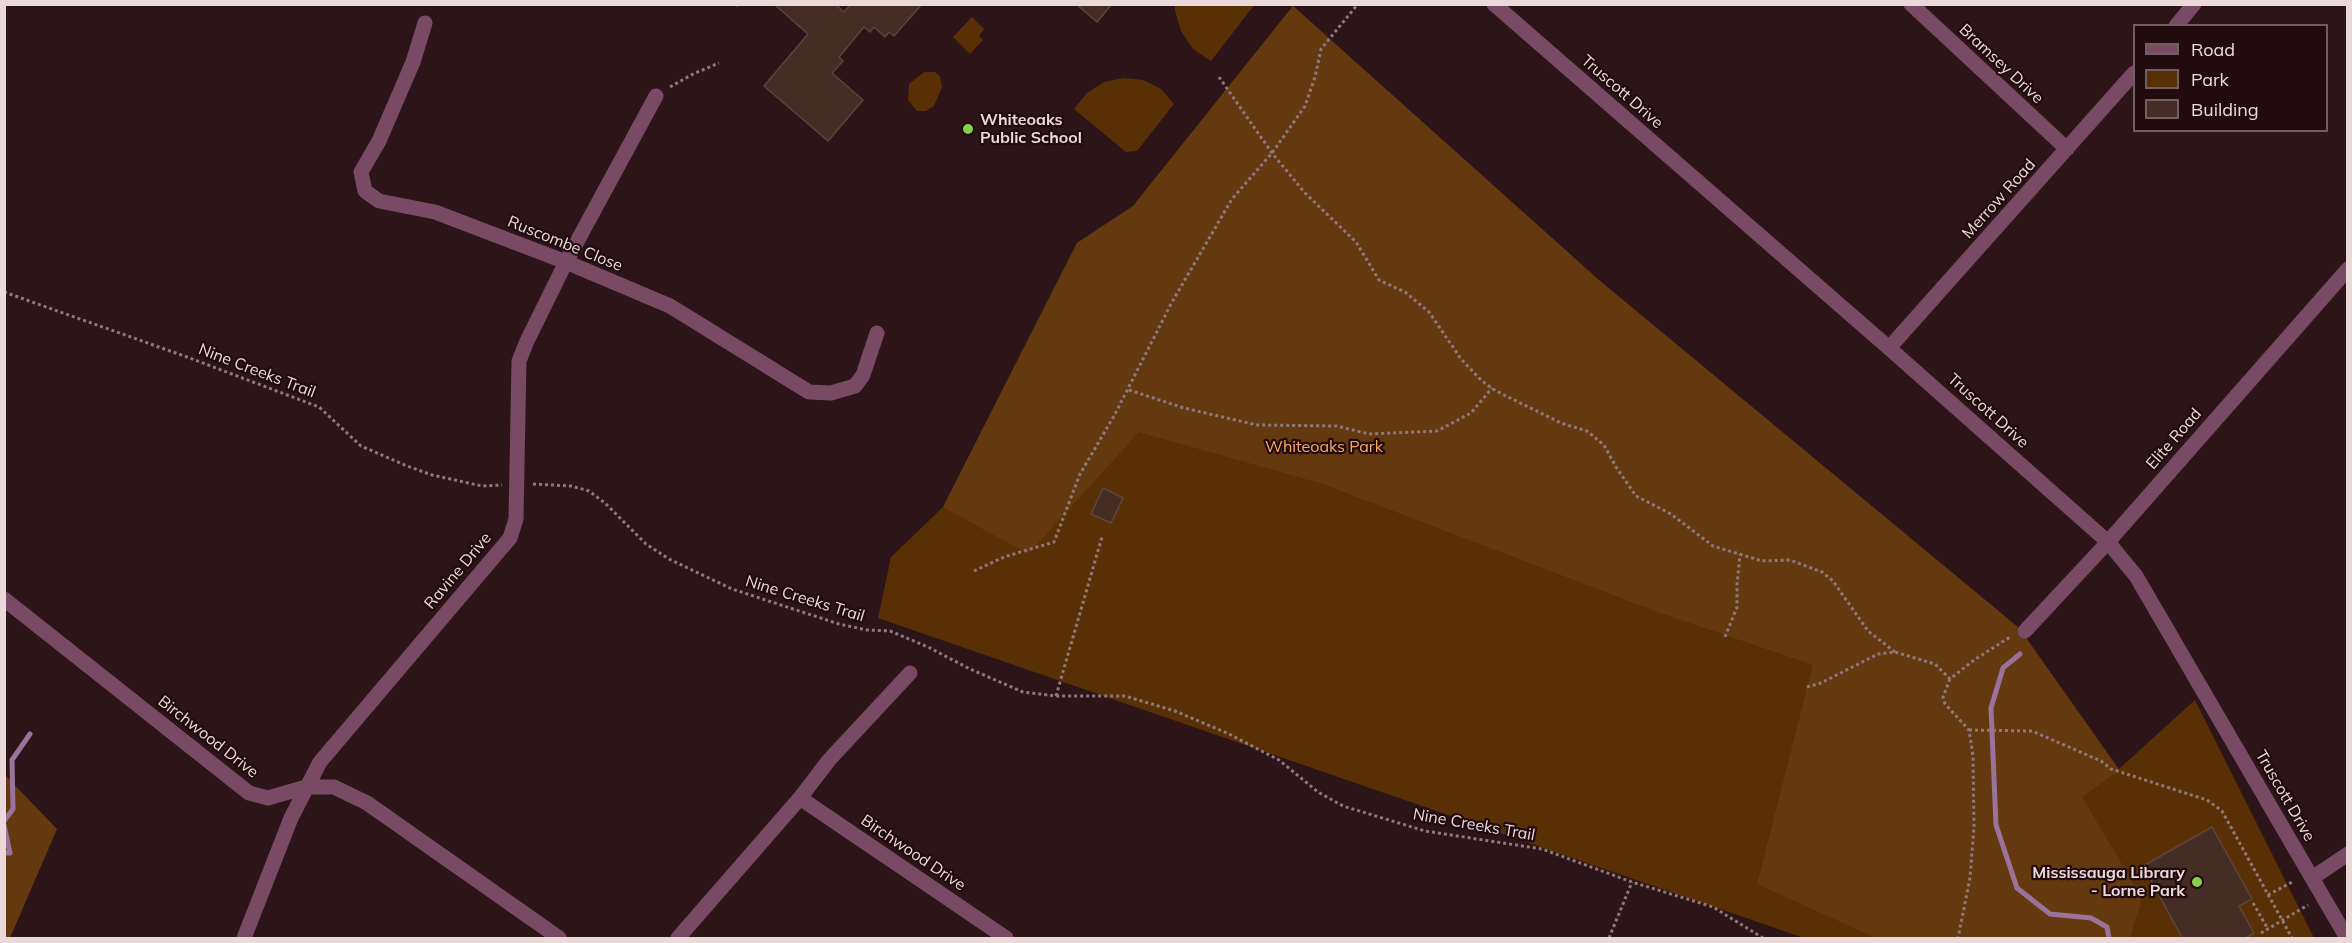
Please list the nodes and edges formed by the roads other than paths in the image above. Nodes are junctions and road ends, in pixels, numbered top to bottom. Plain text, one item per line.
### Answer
1 (1494, 4) edge
2 (1911, 4) edge
3 (2194, 4) edge
4 (425, 23) dead end
5 (2178, 24) edge
6 (2133, 74) edge
7 (656, 96) road end
8 (2067, 149) junction
9 (566, 262) junction
10 (2348, 268) edge
11 (877, 333) dead end
12 (1889, 348) junction
13 (2108, 542) junction
14 (4, 599) edge
15 (2025, 631) road end
16 (910, 673) dead end
17 (306, 787) junction
18 (800, 798) junction
19 (2348, 854) edge
20 (2312, 878) junction
21 (244, 939) edge
22 (559, 939) edge
23 (678, 939) edge
24 (1006, 939) edge
25 (2347, 939) edge

1 - 12 street, Truscott Drive
2 - 8 street, Bramsey Drive
3 - 5 street
4 - 9 street, Ruscombe Close
6 - 8 street, Merrow Road
7 - 9 street, Ravine Drive
8 - 12 street, Merrow Road
9 - 11 street, Ruscombe Close
9 - 17 street, Ravine Drive
10 - 13 street, Elite Road
12 - 13 street, Truscott Drive
13 - 15 street, Elite Road
13 - 20 street, Truscott Drive
14 - 17 street, Birchwood Drive
16 - 18 street
17 - 21 street, Ravine Drive
17 - 22 street, Birchwood Drive
18 - 23 street
18 - 24 street, Birchwood Drive
19 - 20 street
20 - 25 street, Truscott Drive

